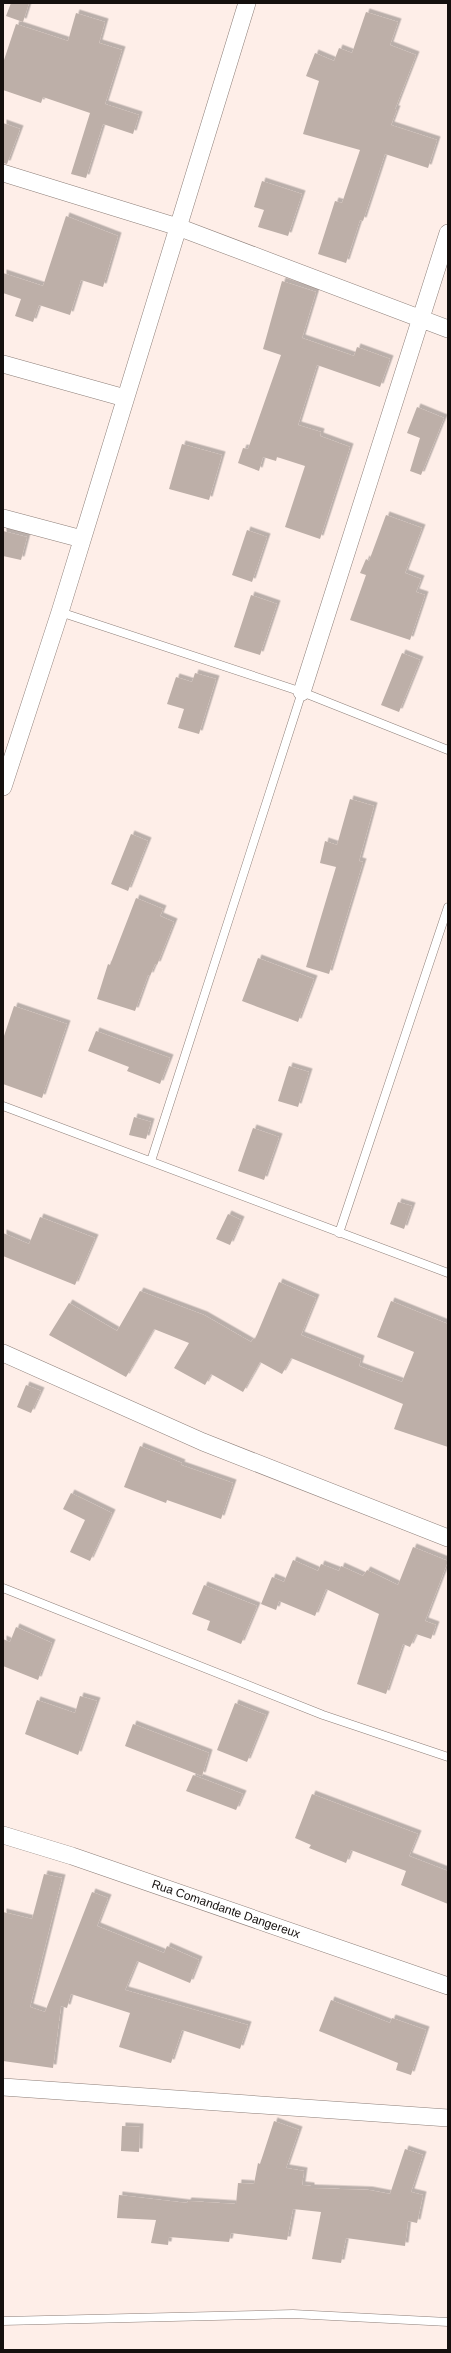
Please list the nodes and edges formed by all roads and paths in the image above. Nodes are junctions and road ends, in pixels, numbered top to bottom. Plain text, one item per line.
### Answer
1 (245, 3) edge
2 (3, 173) edge
3 (178, 227) junction
4 (448, 233) edge
5 (419, 318) junction
6 (448, 328) edge
7 (3, 364) edge
8 (125, 398) junction
9 (3, 518) edge
10 (82, 539) junction
11 (60, 612) junction
12 (302, 692) junction
13 (448, 750) edge
14 (3, 787) edge
15 (448, 907) edge
16 (3, 1106) edge
17 (151, 1161) junction
18 (339, 1233) junction
19 (448, 1273) edge
20 (3, 1353) edge
21 (448, 1538) edge
22 (3, 1588) edge
23 (448, 1757) edge
24 (3, 1835) edge
25 (448, 1986) edge
26 (3, 2087) edge
27 (448, 2118) edge
28 (3, 2321) edge
29 (448, 2322) edge

1 - 3 street
2 - 3 street
3 - 5 street
3 - 8 street
4 - 5 street
5 - 6 street
5 - 12 street
7 - 8 street
8 - 10 street
9 - 10 street
10 - 11 street
11 - 12 lane
11 - 14 street
12 - 13 lane
12 - 17 lane
15 - 18 lane
16 - 17 lane
17 - 18 lane
18 - 19 lane
20 - 21 street
22 - 23 lane
24 - 25 street, Rua Comandante Dangereux
26 - 27 street
28 - 29 lane

